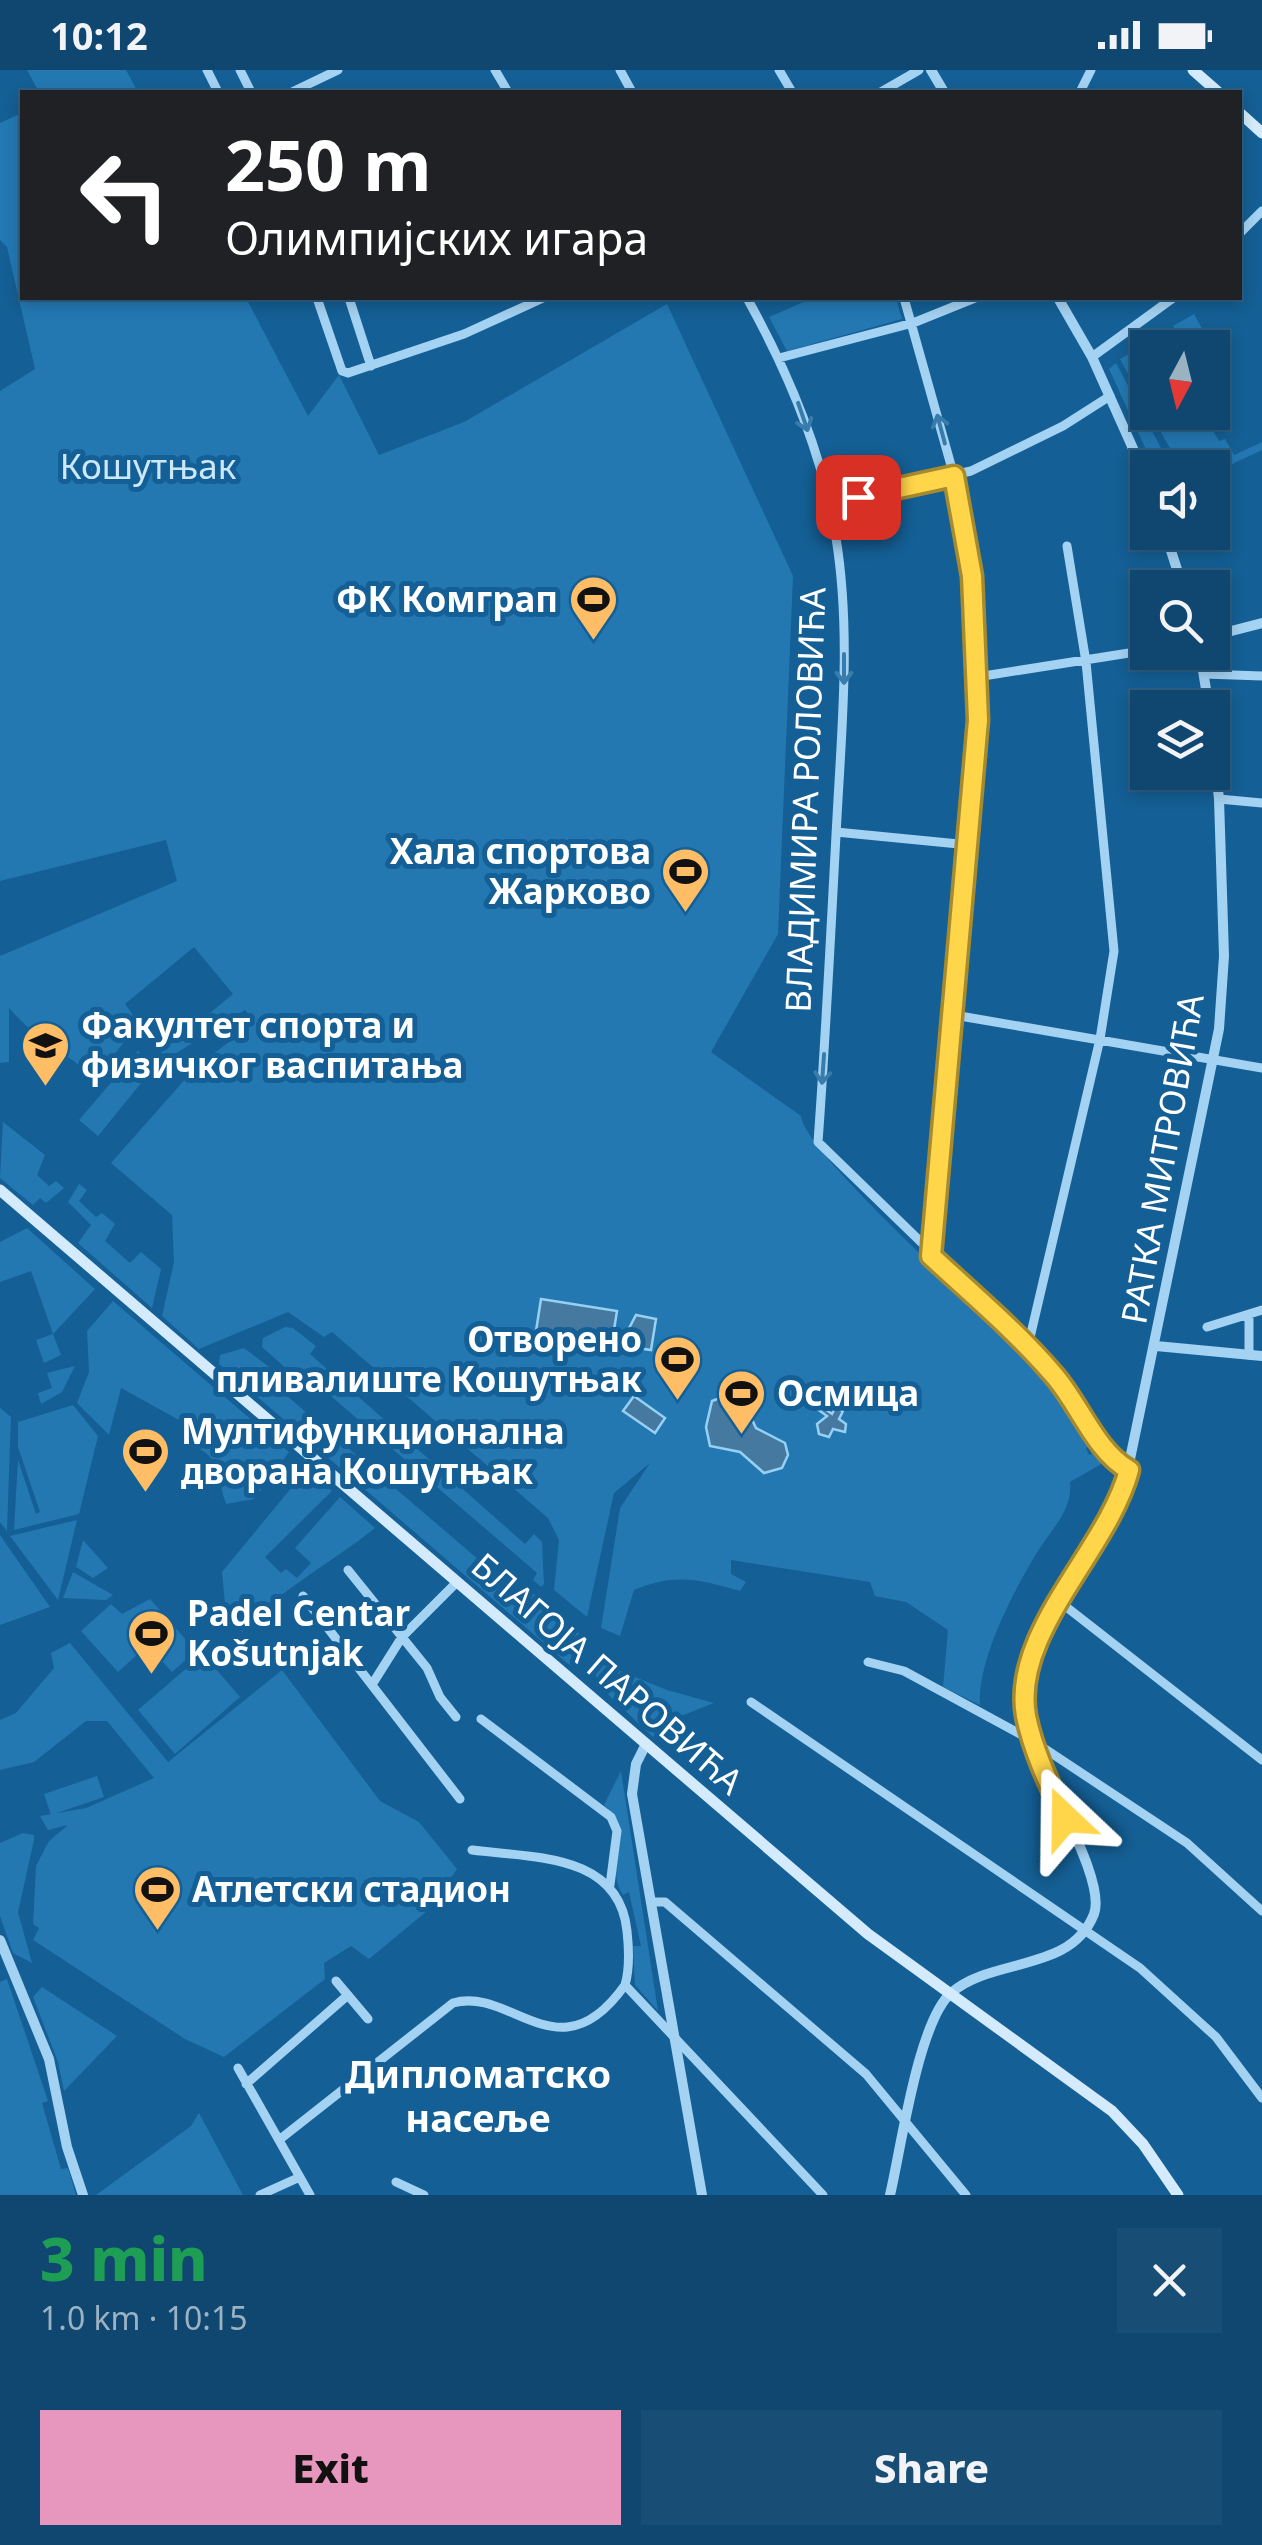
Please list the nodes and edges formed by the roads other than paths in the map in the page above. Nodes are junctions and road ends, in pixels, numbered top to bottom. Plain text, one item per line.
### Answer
1 (338, 70) edge
2 (918, 70) edge
3 (1193, 70) edge
4 (296, 90) edge
5 (885, 90) edge
6 (1216, 90) edge
7 (1242, 115) edge
8 (1262, 133) edge
9 (1262, 211) edge
10 (1242, 231) edge
11 (318, 300) edge
12 (350, 300) edge
13 (539, 300) edge
14 (748, 300) edge
15 (905, 300) edge
16 (970, 300) edge
17 (1059, 300) edge
18 (1171, 300) edge
19 (913, 323) junction
20 (779, 358) junction
21 (1092, 358) junction
22 (372, 366) junction
23 (1110, 396) junction
24 (1134, 450) edge
25 (954, 476) junction
26 (830, 503) junction
27 (1068, 546) dead end
28 (1262, 623) edge
29 (1230, 631) edge
30 (1130, 653) edge
31 (1086, 662) junction
32 (1203, 670) edge
33 (1204, 674) junction
34 (1262, 676) edge
35 (977, 678) junction
36 (1206, 690) edge
37 (1219, 790) edge
38 (1220, 799) junction
39 (1262, 803) edge
40 (836, 832) junction
41 (969, 846) junction
42 (954, 1014) junction
43 (1100, 1039) junction
44 (1214, 1060) junction
45 (1262, 1068) edge
46 (0, 1190) edge
47 (931, 1256) junction
48 (1262, 1310) edge
49 (1249, 1314) junction
50 (1206, 1327) dead end
51 (1028, 1346) junction
52 (1156, 1346) junction
53 (1249, 1355) junction
54 (1262, 1356) edge
55 (1129, 1470) junction
56 (348, 1570) dead end
57 (457, 1582) junction
58 (304, 1596) dead end
59 (1060, 1602) junction
60 (402, 1637) junction
61 (868, 1662) dead end
62 (373, 1684) junction
63 (751, 1702) dead end
64 (456, 1717) dead end
65 (481, 1719) dead end
66 (1034, 1741) junction
67 (646, 1744) junction
68 (1262, 1760) edge
69 (460, 1799) dead end
70 (472, 1850) dead end
71 (610, 1885) junction
72 (651, 1902) junction
73 (1262, 1911) edge
74 (1084, 1930) junction
75 (0, 1940) edge
76 (336, 1981) dead end
77 (625, 1985) junction
78 (348, 1995) junction
79 (949, 1995) junction
80 (368, 2019) dead end
81 (673, 2034) junction
82 (238, 2068) dead end
83 (246, 2084) junction
84 (1262, 2098) edge
85 (906, 2122) junction
86 (279, 2140) junction
87 (300, 2177) junction
88 (396, 2182) dead end
89 (408, 2192) edge
90 (84, 2195) edge
91 (260, 2195) edge
92 (310, 2195) edge
93 (424, 2195) edge
94 (702, 2195) edge
95 (823, 2195) edge
96 (890, 2195) edge
97 (966, 2195) edge
98 (1178, 2195) edge

1 - 4 street
2 - 5 street
3 - 6 main road
7 - 8 main road
9 - 10 street
11 - 22 street
12 - 22 street
13 - 22 street
14 - 20 street, ВЛАДИМИРА РОЛОВИЋА
15 - 19 street
16 - 19 street
17 - 21 street
18 - 21 street
19 - 20 street
25 -> 19 street
20 -> 26 street, ВЛАДИМИРА РОЛОВИЋА
21 - 23 street
23 - 24 street
23 - 25 street
25 - 26 street
25 - 35 street
26 -> 40 street, ВЛАДИМИРА РОЛОВИЋА
27 - 31 street
28 - 29 street
30 - 31 street
31 - 35 street
31 - 43 street
32 - 33 street
33 - 34 street
33 - 36 street
35 - 41 street
37 - 38 street, РАТКА МИТРОВИЋА
38 - 39 street
38 - 44 street, РАТКА МИТРОВИЋА
40 - 41 street
40 -> 47 street, ВЛАДИМИРА РОЛОВИЋА
41 - 42 street
42 - 43 street
42 - 47 street
43 - 44 street
43 - 51 street
44 - 45 street
44 - 52 street, РАТКА МИТРОВИЋА
46 - 57 main road, БЛАГОЈА ПАРОВИЋА
47 - 51 street
48 - 49 street
49 - 50 street
49 - 53 street
51 - 55 street
52 - 53 street
52 - 55 street, РАТКА МИТРОВИЋА
53 - 54 street
55 - 59 street, РАТКА МИТРОВИЋА
56 - 60 street
57 - 60 street
57 - 67 main road, БЛАГОЈА ПАРОВИЋА
58 - 62 street
59 - 66 street, РАТКА МИТРОВИЋА
59 - 68 street
60 - 62 street
60 - 64 street
61 - 66 street
62 - 69 street
63 - 74 street
65 - 71 street
66 - 73 street
66 - 74 street, РАТКА МИТРОВИЋА
67 - 72 street
67 - 79 main road, БЛАГОЈА ПАРОВИЋА
70 - 71 street
71 - 77 street
72 - 81 street
72 - 85 street
74 - 79 street
74 - 84 street
75 - 90 street
76 - 78 street
77 - 81 street
77 - 86 street
78 - 80 street
78 - 83 street
79 - 85 street
79 - 98 main road, БЛАГОЈА ПАРОВИЋА
81 - 94 street
81 - 95 street
82 - 83 street
83 - 86 street
85 - 96 street
85 - 97 street
86 - 87 street
87 - 91 street
87 - 92 street
88 - 89 street
89 - 93 street

